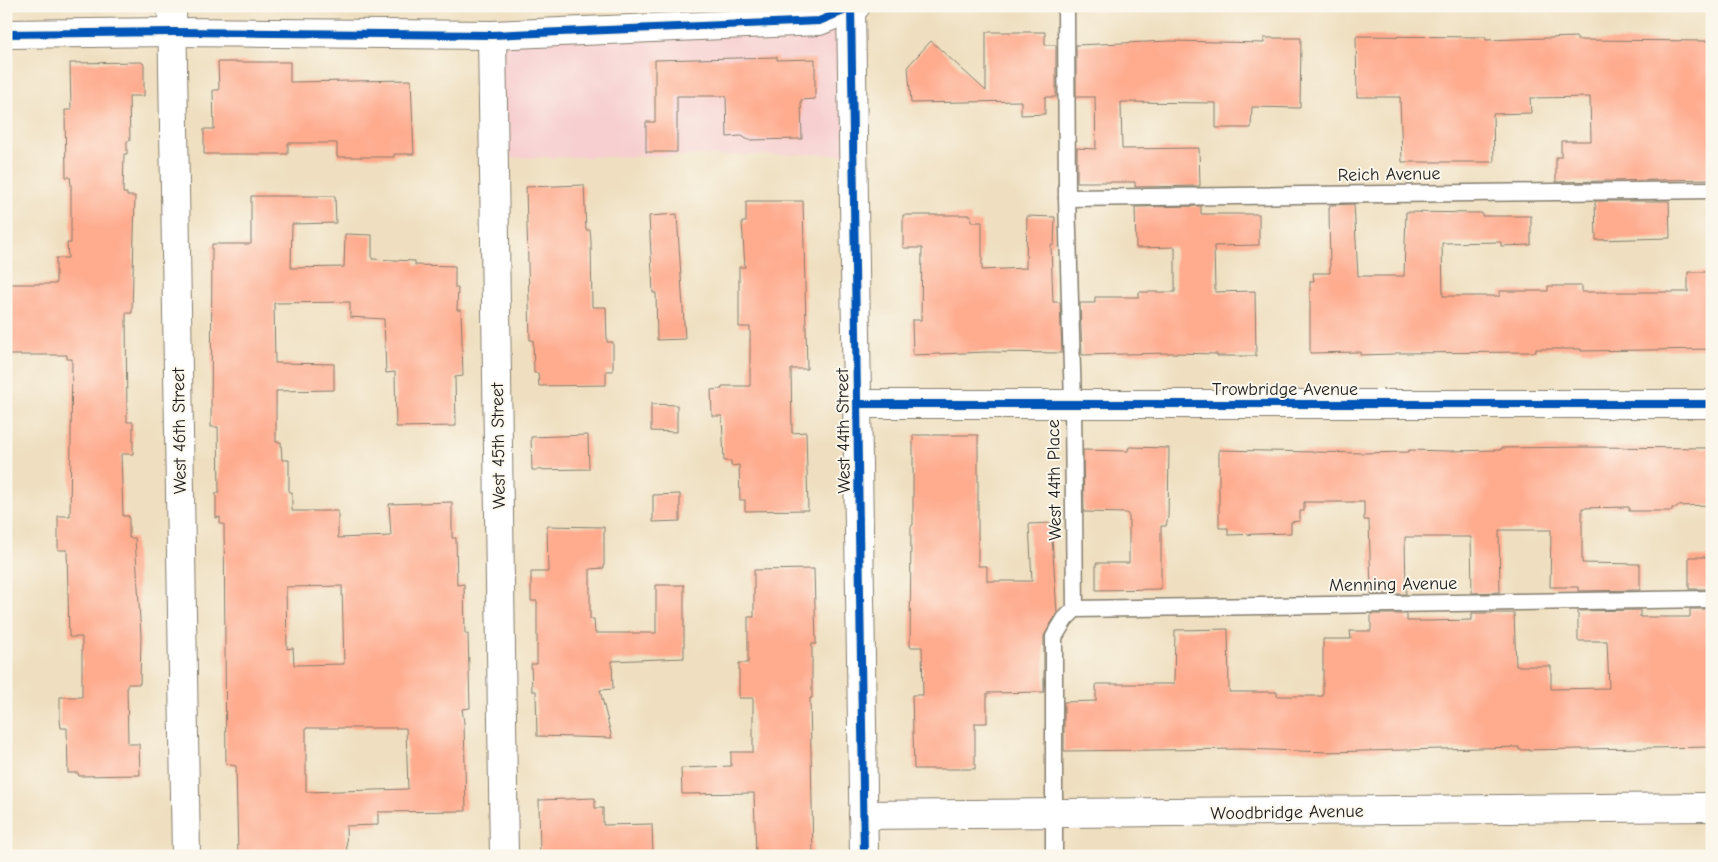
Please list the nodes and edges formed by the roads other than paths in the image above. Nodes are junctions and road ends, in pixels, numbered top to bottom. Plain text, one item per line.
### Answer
1 (1066, 6) edge
2 (853, 7) edge
3 (172, 19) edge
4 (6, 34) edge
5 (492, 35) junction
6 (1712, 190) edge
7 (1067, 198) junction
8 (858, 404) junction
9 (1073, 404) junction
10 (1712, 404) edge
11 (1712, 599) edge
12 (1075, 609) junction
13 (1712, 807) edge
14 (863, 815) junction
15 (1053, 815) junction
16 (186, 856) edge
17 (504, 856) edge
18 (864, 856) edge
19 (1054, 856) edge

1 - 7 lane, West 44th Place
2 - 5 street
2 - 8 street, West 44th Street
3 - 4 street
3 - 5 street
3 - 16 street, West 46th Street
5 - 17 street, West 45th Street
6 - 7 lane, Reich Avenue
7 - 9 lane, West 44th Place
8 - 9 street, Trowbridge Avenue
8 - 14 street, West 44th Street
9 - 10 street, Trowbridge Avenue
9 - 12 lane, West 44th Place
11 - 12 lane, Menning Avenue
12 - 15 lane
13 - 15 street, Woodbridge Avenue
14 - 15 street, Woodbridge Avenue
14 - 18 street, West 44th Street
15 - 19 lane

